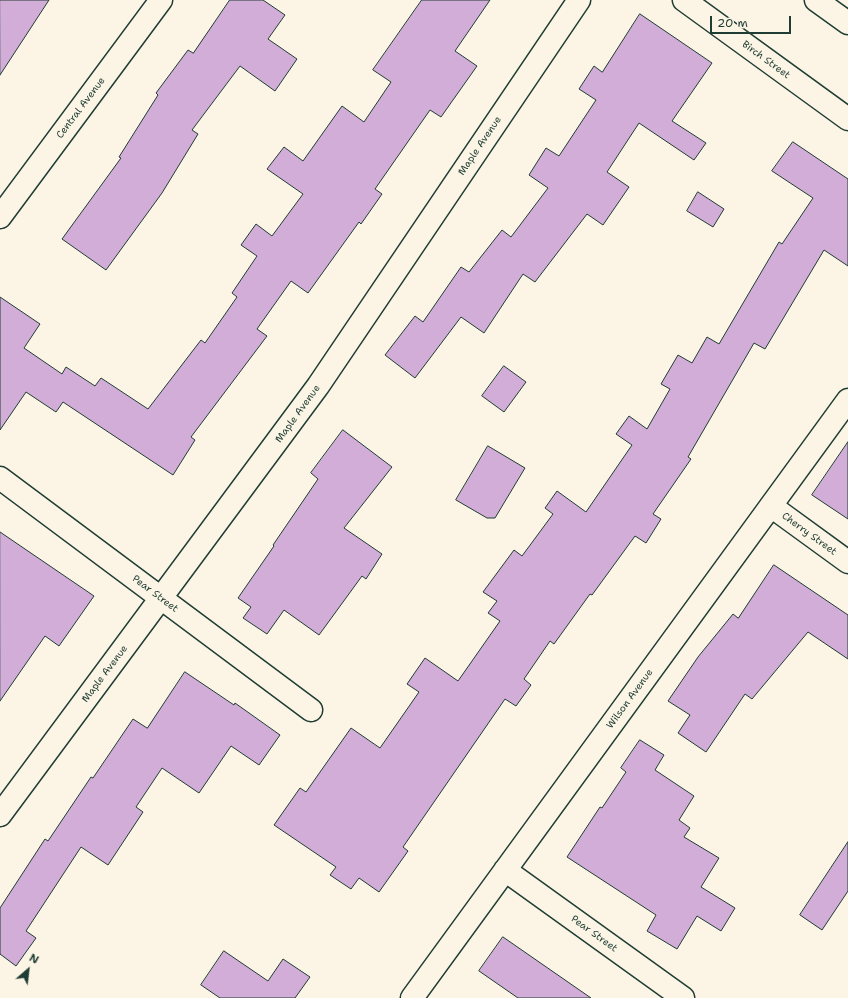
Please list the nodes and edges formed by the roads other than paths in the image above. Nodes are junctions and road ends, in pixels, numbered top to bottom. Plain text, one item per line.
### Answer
1 (162, 0) edge
2 (579, 0) edge
3 (684, 0) edge
4 (816, 0) edge
5 (848, 23) edge
6 (848, 120) edge
7 (0, 217) edge
8 (848, 400) edge
9 (0, 478) edge
10 (771, 506) junction
11 (848, 562) edge
12 (161, 598) junction
13 (311, 710) dead end
14 (0, 815) edge
15 (505, 870) junction
16 (412, 998) edge
17 (682, 998) edge

1 - 7 street, Central Avenue
2 - 12 street, Maple Avenue
3 - 6 street, Birch Street
4 - 5 street
8 - 10 street, Wilson Avenue
9 - 12 street, Pear Street
10 - 11 street, Cherry Street
10 - 15 street, Wilson Avenue
12 - 13 street, Pear Street
12 - 14 street, Maple Avenue
15 - 16 street, Wilson Avenue
15 - 17 street, Pear Street

